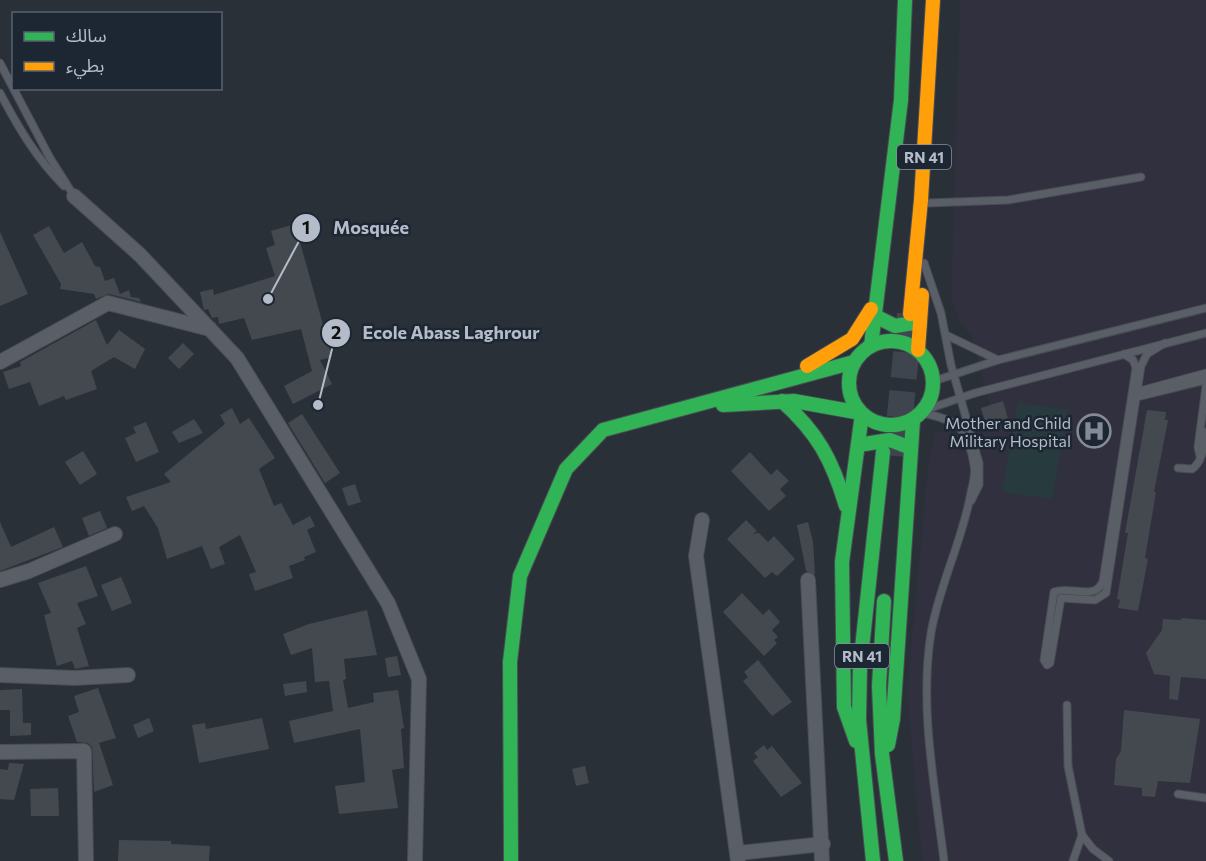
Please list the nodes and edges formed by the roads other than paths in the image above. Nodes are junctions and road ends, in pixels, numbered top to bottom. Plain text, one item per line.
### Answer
1 (905, 0) edge
2 (918, 0) edge
3 (933, 0) edge
4 (943, 0) edge
5 (0, 63) edge
6 (12, 86) edge
7 (14, 90) edge
8 (0, 93) edge
9 (908, 176) dead end
10 (1141, 177) dead end
11 (74, 196) junction
12 (928, 203) junction
13 (903, 233) dead end
14 (924, 262) junction
15 (874, 308) junction
16 (1206, 308) edge
17 (909, 316) junction
18 (210, 329) junction
19 (1206, 333) edge
20 (946, 335) junction
21 (1165, 343) junction
22 (871, 346) junction
23 (918, 350) junction
24 (1124, 354) junction
25 (998, 360) junction
26 (0, 362) edge
27 (854, 362) junction
28 (1206, 373) edge
29 (954, 375) junction
30 (782, 380) junction
31 (1206, 380) edge
32 (934, 381) junction
33 (1206, 386) edge
34 (1134, 395) junction
35 (960, 398) junction
36 (782, 401) junction
37 (684, 407) junction
38 (861, 413) junction
39 (920, 414) junction
40 (1206, 432) edge
41 (858, 445) junction
42 (911, 448) junction
43 (1200, 456) junction
44 (1178, 468) dead end
45 (970, 501) junction
46 (891, 511) dead end
47 (849, 513) junction
48 (702, 520) dead end
49 (115, 534) dead end
50 (0, 580) edge
51 (808, 580) dead end
52 (884, 589) dead end
53 (0, 675) edge
54 (128, 675) dead end
55 (1067, 705) dead end
56 (0, 752) edge
57 (863, 759) junction
58 (883, 765) junction
59 (1178, 794) dead end
60 (1206, 798) edge
61 (1082, 835) junction
62 (823, 844) junction
63 (738, 857) edge
64 (86, 861) edge
65 (415, 861) edge
66 (511, 861) edge
67 (822, 861) edge
68 (873, 861) edge
69 (896, 861) edge
70 (944, 861) edge
71 (1073, 861) edge
72 (1109, 861) edge

1 - 15 main road
2 - 9 main road, RN 41
3 - 17 main road, RN 41
4 - 12 main road
5 - 6 lane
7 - 11 lane
8 - 11 lane
10 - 12 lane
11 - 18 street
12 - 14 main road
13 - 17 main road
14 - 17 main road
14 - 20 lane
15 - 17 main road
15 - 22 main road
15 - 30 main road
16 - 25 lane
17 - 23 main road
18 - 26 street
18 - 65 street
19 - 21 lane
20 - 25 lane
20 - 29 lane
21 - 24 lane
21 - 34 lane
22 - 23 main road
22 - 27 main road
23 - 32 main road
24 - 34 lane
24 - 35 lane
25 - 29 lane
27 - 30 main road
27 - 38 main road
28 - 34 lane
29 - 32 lane
29 - 35 lane
30 - 37 main road
31 - 34 lane
32 - 39 main road
33 - 43 lane
34 - 34 lane
35 - 39 lane
35 - 45 lane
36 - 37 main road
36 - 38 main road
36 - 47 main road
37 - 66 main road
38 - 39 main road
38 - 41 main road
39 - 42 main road
39 - 45 lane
40 - 43 lane
41 - 42 main road
41 - 47 main road
42 - 58 main road
43 - 44 lane
45 - 70 lane
46 - 57 main road, RN 41
47 - 57 main road
48 - 63 street
49 - 50 street
51 - 62 street
52 - 58 main road, RN 41
53 - 54 street
55 - 61 lane
56 - 64 street
57 - 68 main road, RN 41
58 - 69 main road, RN 41
59 - 60 lane
61 - 71 lane
61 - 72 lane
62 - 63 street
62 - 67 street

